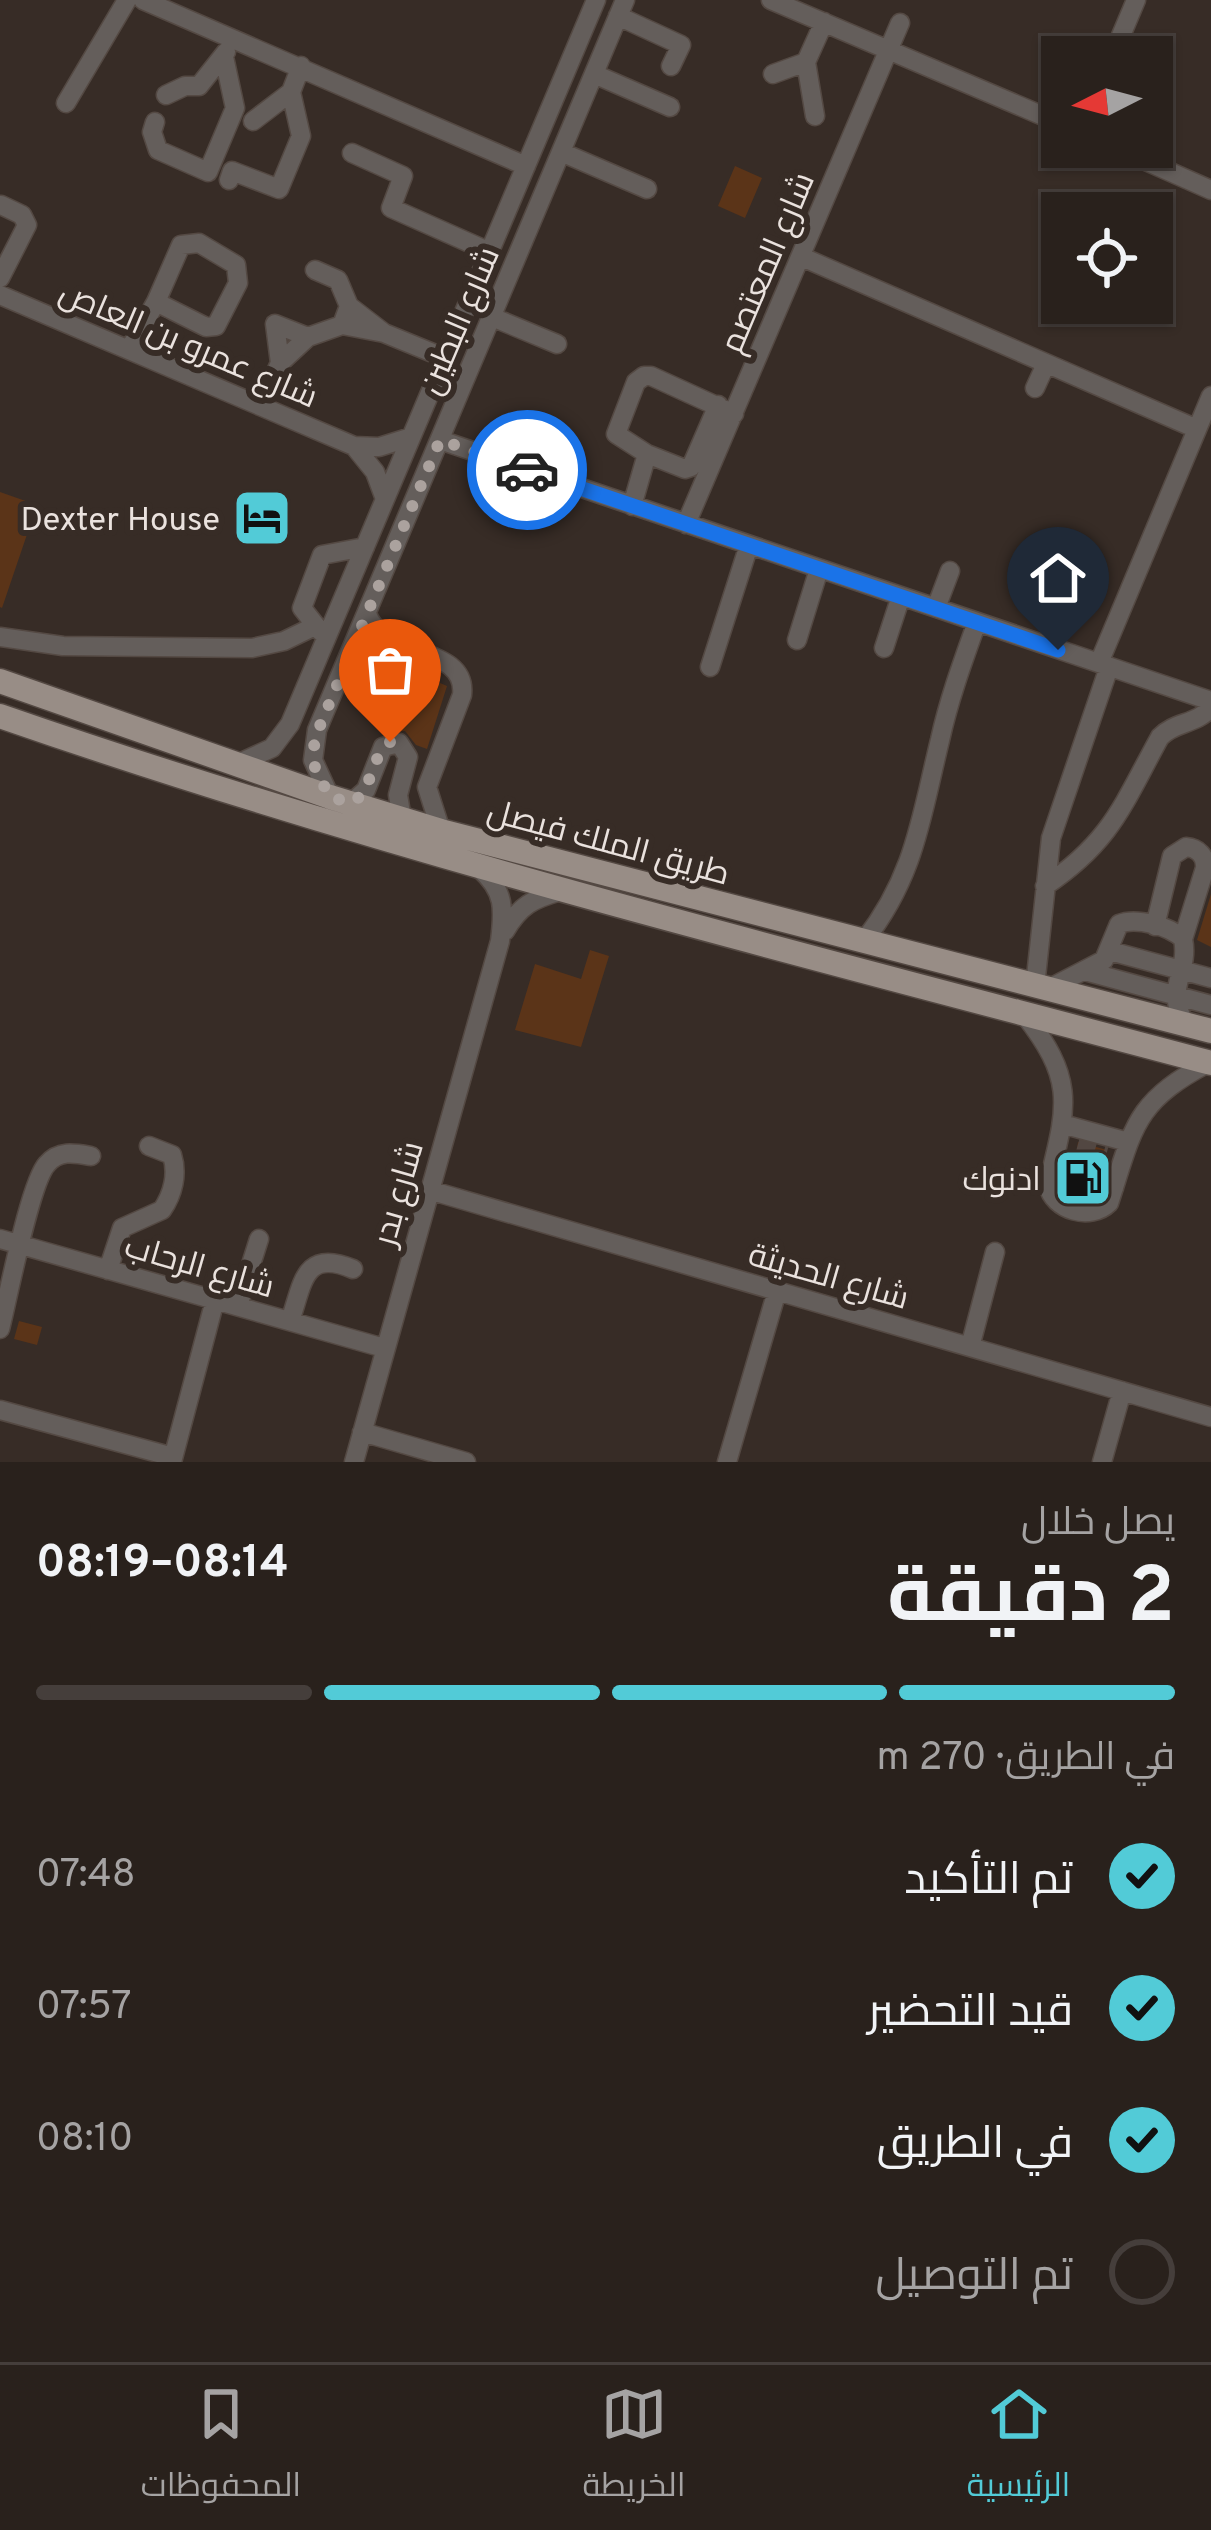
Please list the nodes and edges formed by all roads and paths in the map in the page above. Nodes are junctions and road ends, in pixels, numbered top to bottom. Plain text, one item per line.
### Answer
1 (127, 0) edge
2 (142, 0) edge
3 (200, 0) edge
4 (596, 0) edge
5 (771, 0) edge
6 (1136, 0) edge
7 (622, 8) edge
8 (192, 20) junction
9 (824, 22) junction
10 (900, 23) dead end
11 (1121, 36) edge
12 (232, 37) junction
13 (888, 50) junction
14 (224, 57) junction
15 (806, 62) junction
16 (301, 65) junction
17 (671, 66) dead end
18 (594, 74) junction
19 (773, 74) dead end
20 (291, 92) junction
21 (166, 95) dead end
22 (66, 103) dead end
23 (670, 107) dead end
24 (1041, 115) edge
25 (819, 117) dead end
26 (155, 122) dead end
27 (254, 122) dead end
28 (561, 152) junction
29 (352, 153) dead end
30 (526, 166) junction
31 (1161, 168) edge
32 (229, 180) dead end
33 (646, 189) dead end
34 (1211, 190) edge
35 (1, 205) edge
36 (490, 252) junction
37 (802, 257) junction
38 (315, 270) dead end
39 (0, 278) edge
40 (476, 285) junction
41 (0, 295) edge
42 (156, 302) junction
43 (345, 316) junction
44 (492, 317) junction
45 (308, 338) junction
46 (557, 344) dead end
47 (129, 350) junction
48 (445, 358) junction
49 (280, 363) junction
50 (1046, 364) junction
51 (1036, 388) dead end
52 (1211, 396) edge
53 (260, 406) junction
54 (726, 410) junction
55 (1197, 429) junction
56 (411, 437) junction
57 (440, 440) junction
58 (354, 446) junction
59 (647, 454) junction
60 (385, 499) junction
61 (632, 506) junction
62 (686, 524) junction
63 (748, 545) junction
64 (365, 547) junction
65 (819, 569) junction
66 (950, 572) dead end
67 (902, 596) junction
68 (936, 608) junction
69 (367, 614) junction
70 (976, 622) junction
71 (321, 633) junction
72 (0, 637) edge
73 (797, 640) dead end
74 (884, 647) dead end
75 (348, 659) junction
76 (1104, 665) junction
77 (710, 668) dead end
78 (0, 682) edge
79 (1211, 704) edge
80 (0, 718) edge
81 (235, 765) junction
82 (341, 800) junction
83 (402, 819) junction
84 (441, 831) junction
85 (476, 866) junction
86 (1045, 886) junction
87 (561, 891) junction
88 (1154, 926) junction
89 (1183, 939) junction
90 (500, 941) junction
91 (864, 941) junction
92 (1110, 951) junction
93 (1180, 970) junction
94 (1085, 971) junction
95 (1211, 978) edge
96 (1042, 987) junction
97 (1174, 995) junction
98 (1211, 1005) edge
99 (1023, 1013) junction
100 (1198, 1028) edge
101 (1210, 1062) edge
102 (1066, 1135) junction
103 (148, 1146) dead end
104 (1119, 1150) junction
105 (91, 1156) dead end
106 (1052, 1169) junction
107 (1114, 1187) junction
108 (429, 1190) junction
109 (0, 1239) edge
110 (259, 1239) dead end
111 (22, 1245) junction
112 (995, 1252) dead end
113 (353, 1269) dead end
114 (108, 1270) junction
115 (778, 1291) junction
116 (215, 1300) junction
117 (238, 1306) junction
118 (290, 1321) junction
119 (0, 1329) edge
120 (970, 1347) junction
121 (384, 1348) junction
122 (1122, 1391) junction
123 (0, 1409) edge
124 (1211, 1417) edge
125 (362, 1432) junction
126 (172, 1460) edge
127 (354, 1462) edge
128 (466, 1462) edge
129 (727, 1462) edge
130 (1102, 1462) edge

1 - 22 street
2 - 8 street
3 - 8 street
4 - 30 street, شارع البطين
5 - 9 street
6 - 11 street
7 - 17 street
7 - 18 street, شارع البطين
8 - 12 street
9 - 13 street
9 - 15 street
10 - 13 street, شارع المعتصم
12 - 14 street
12 - 16 street
13 - 24 street
13 - 37 street, شارع المعتصم
14 - 21 street
14 - 26 street
15 - 19 street
15 - 25 street
16 - 20 street
16 - 30 street
18 - 23 street
18 - 28 street, شارع البطين
20 - 27 street
20 - 32 street
28 - 33 street
28 - 44 street, شارع البطين
29 - 36 street
30 - 36 street, شارع البطين
31 - 34 street
35 - 39 street
36 - 40 street, شارع البطين
37 - 50 street
37 - 54 street, شارع المعتصم
38 - 43 street
40 - 44 street
40 - 48 street, شارع البطين
41 - 47 street, شارع عمرو بن العاص
42 - 42 street
42 - 47 street
43 - 45 street
43 - 48 street
44 - 46 street
44 - 57 street, شارع البطين
45 - 49 street
45 - 49 street
47 - 53 street, شارع عمرو بن العاص
48 - 56 street, شارع البطين
49 - 53 street
50 - 51 street
50 - 55 street
52 - 55 street
53 - 58 street, شارع عمرو بن العاص
54 - 59 street
54 - 59 street
54 - 62 street, شارع المعتصم
55 - 76 street
56 - 58 street
56 - 60 street, شارع البطين
57 - 61 street
57 - 69 street, شارع البطين
58 - 60 street
59 - 61 street
60 - 64 street, شارع البطين
61 - 62 street
62 - 63 street
63 - 65 street
63 - 77 street
64 - 71 street, شارع البطين
64 - 71 street
65 - 67 street
65 - 73 street
66 - 68 street
67 - 68 street
67 - 74 street
68 - 70 street
69 - 75 street, شارع البطين
69 - 84 street
70 - 76 street
70 - 91 street
71 - 72 street
71 - 75 street
71 - 81 street, شارع البطين
75 - 82 street, شارع البطين
76 - 79 street
76 - 86 street
78 - 81 main road, طريق الملك فيصل
79 - 86 street
80 - 85 main road, طريق الملك فيصل
81 - 82 main road, طريق الملك فيصل
82 - 83 main road, طريق الملك فيصل
82 - 83 street
83 - 84 main road, طريق الملك فيصل
84 - 91 main road, طريق الملك فيصل
85 - 87 main road, طريق الملك فيصل
85 - 90 street, شارع بدر
86 - 96 street
87 - 90 street, شارع بدر
87 - 99 main road, طريق الملك فيصل
88 - 89 street
88 - 89 street
88 - 92 street
89 - 93 street
90 - 108 street, شارع بدر
91 - 96 main road, طريق الملك فيصل
92 - 93 street
92 - 94 street
93 - 95 street
93 - 97 street
94 - 96 street
94 - 97 street
96 - 100 main road, طريق الملك فيصل
97 - 98 street
97 - 100 street
99 - 101 main road, طريق الملك فيصل
99 - 102 street
101 - 104 street
102 - 104 street
102 - 106 street
103 - 114 street
104 - 107 street
105 - 111 street
106 - 107 street
106 - 107 street
108 - 115 street, شارع الحديثة
108 - 121 street, شارع بدر
109 - 111 street, شارع الرحاب
110 - 117 street
111 - 114 street, شارع الرحاب
111 - 119 street
112 - 120 street
113 - 118 street
114 - 116 street, شارع الرحاب
115 - 120 street, شارع الحديثة
115 - 129 street
116 - 117 street, شارع الرحاب
116 - 126 street
117 - 118 street, شارع الرحاب
118 - 121 street, شارع الرحاب
120 - 122 street, شارع الحديثة
121 - 125 street, شارع بدر
122 - 124 street, شارع الحديثة
122 - 130 street
123 - 126 street
125 - 127 street, شارع بدر
125 - 128 street

